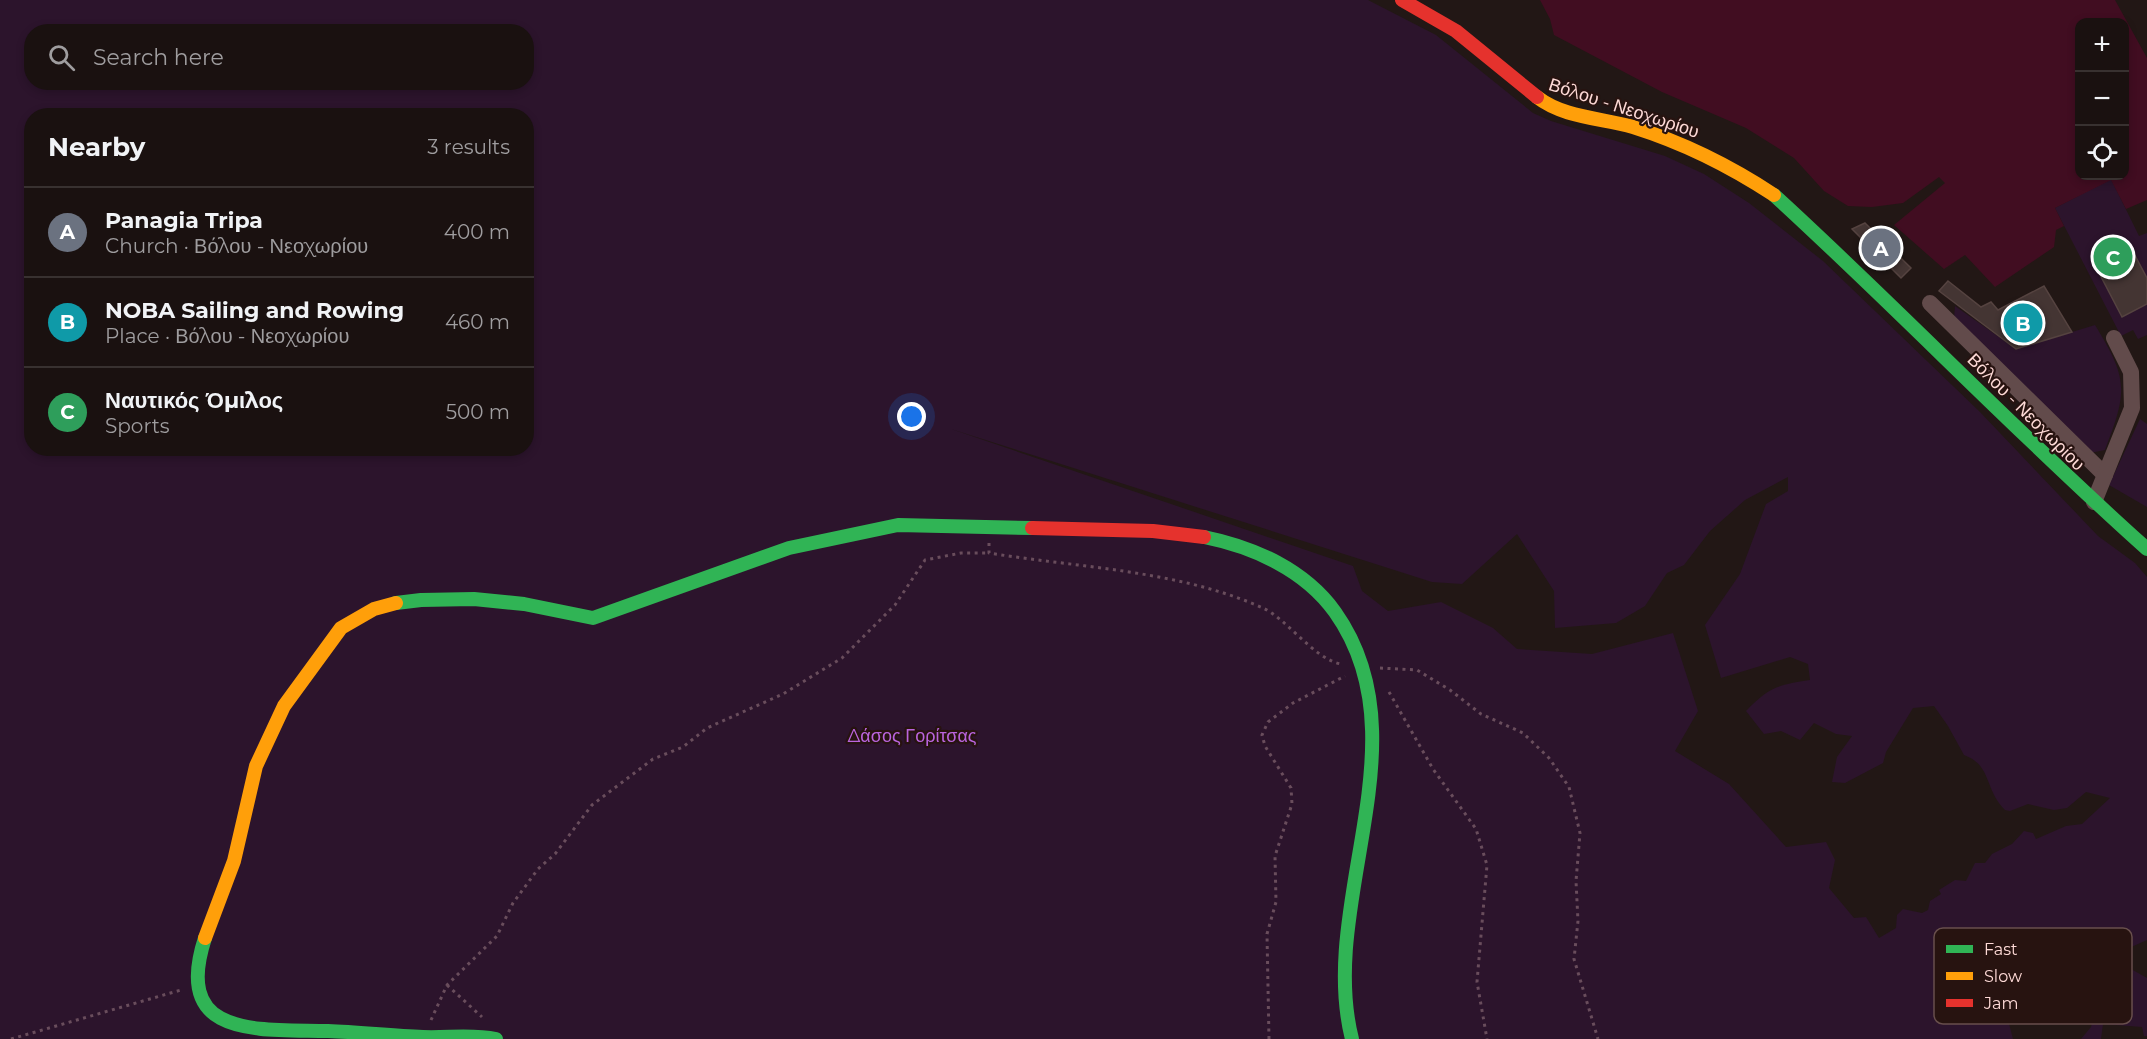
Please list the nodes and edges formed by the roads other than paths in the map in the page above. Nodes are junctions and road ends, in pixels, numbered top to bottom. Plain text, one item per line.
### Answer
1 (1402, 0) edge
2 (1930, 303) dead end
3 (2114, 338) dead end
4 (2105, 475) junction
5 (2094, 502) junction
6 (2119, 524) junction
7 (2147, 532) edge
8 (2147, 549) edge
9 (496, 1039) edge
10 (1352, 1039) edge

1 - 5 street, Βόλου - Νεοχωρίου
2 - 4 street
3 - 4 street
4 - 5 street
5 - 6 street, Βόλου - Νεοχωρίου
6 - 7 street
6 - 8 street, Βόλου - Νεοχωρίου
9 - 10 street

